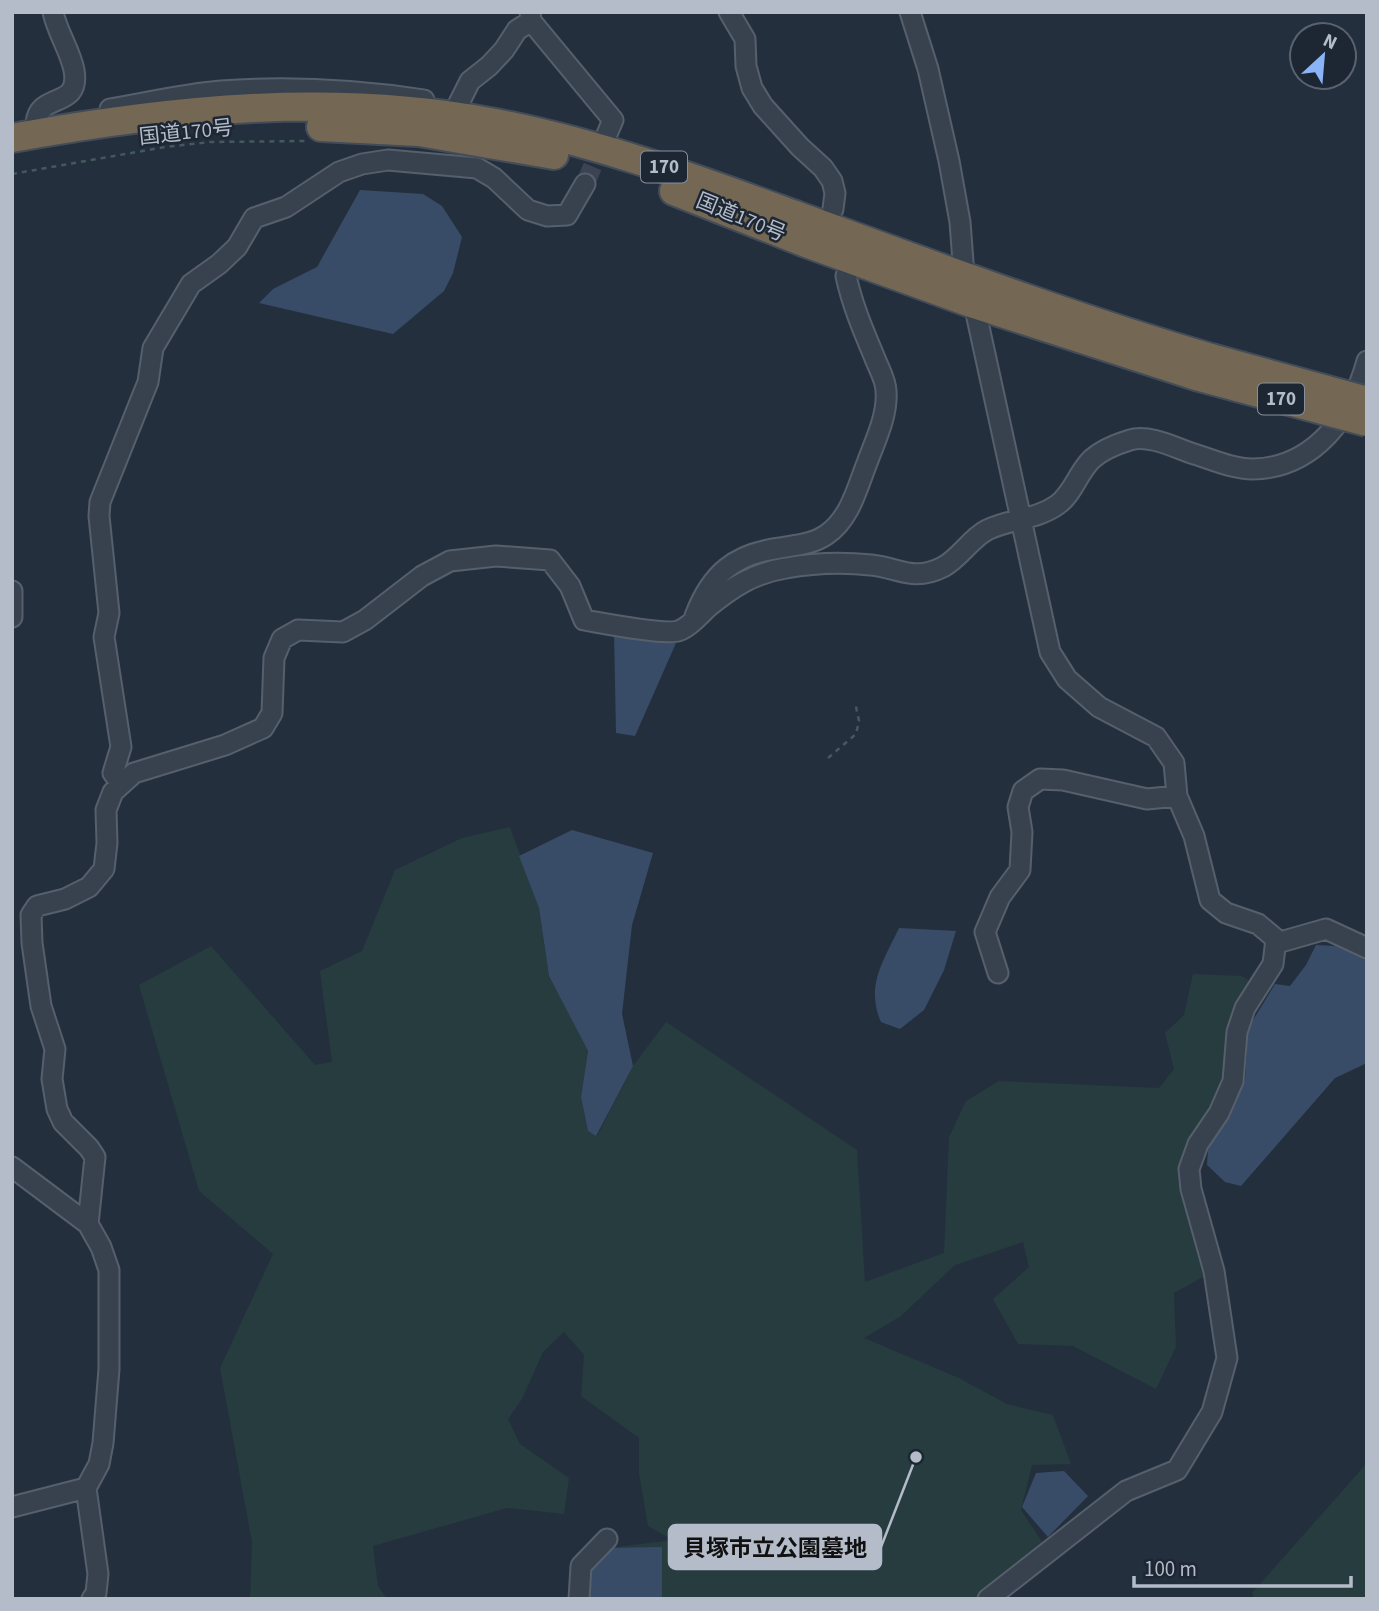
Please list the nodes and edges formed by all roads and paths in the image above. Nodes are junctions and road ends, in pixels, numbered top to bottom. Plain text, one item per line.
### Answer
1 (52, 12) edge
2 (729, 12) edge
3 (910, 12) edge
4 (531, 17) edge
5 (457, 107) junction
6 (492, 122) junction
7 (36, 123) junction
8 (12, 128) edge
9 (94, 133) junction
10 (607, 134) tunnel mouth
11 (12, 138) edge
12 (315, 141) dead end
13 (12, 158) edge
14 (12, 174) edge
15 (585, 184) tunnel mouth
16 (833, 209) dead end
17 (964, 275) junction
18 (846, 276) dead end
19 (974, 304) junction
20 (1367, 361) edge
21 (1203, 367) junction
22 (1367, 401) edge
23 (1367, 422) edge
24 (1022, 520) junction
25 (12, 591) edge
26 (12, 617) edge
27 (694, 619) junction
28 (855, 702) dead end
29 (828, 758) dead end
30 (121, 784) junction
31 (1177, 796) junction
32 (1276, 939) junction
33 (1367, 948) edge
34 (998, 973) dead end
35 (12, 1167) edge
36 (88, 1224) junction
37 (86, 1488) junction
38 (12, 1507) edge
39 (607, 1539) dead end
40 (93, 1599) edge
41 (579, 1599) edge
42 (988, 1599) edge

1 - 7 street
2 - 16 street
3 - 17 street
4 - 5 street
4 - 10 street
5 - 6 street
5 - 7 street
6 - 9 highway, 国道170号 / 170
6 - 17 highway, 国道170号 / 170
7 - 8 street
9 - 11 highway, 国道170号 / 170
9 - 13 highway, 国道170号 / 170
9 - 19 highway, 国道170号 / 170
12 - 14 path
15 - 30 street
17 - 19 street
17 - 21 highway, 国道170号 / 170
18 - 27 street
19 - 21 highway, 国道170号 / 170
19 - 24 street
20 - 24 street
21 - 22 highway, 国道170号 / 170, bridge
21 - 23 highway, 国道170号 / 170, bridge
24 - 27 street
24 - 31 street
25 - 26 street
27 - 30 street
28 - 29 path
30 - 36 street
31 - 32 street
31 - 34 street
32 - 33 street
32 - 42 street
35 - 36 street
36 - 37 street
37 - 38 street
37 - 40 street
39 - 41 street

